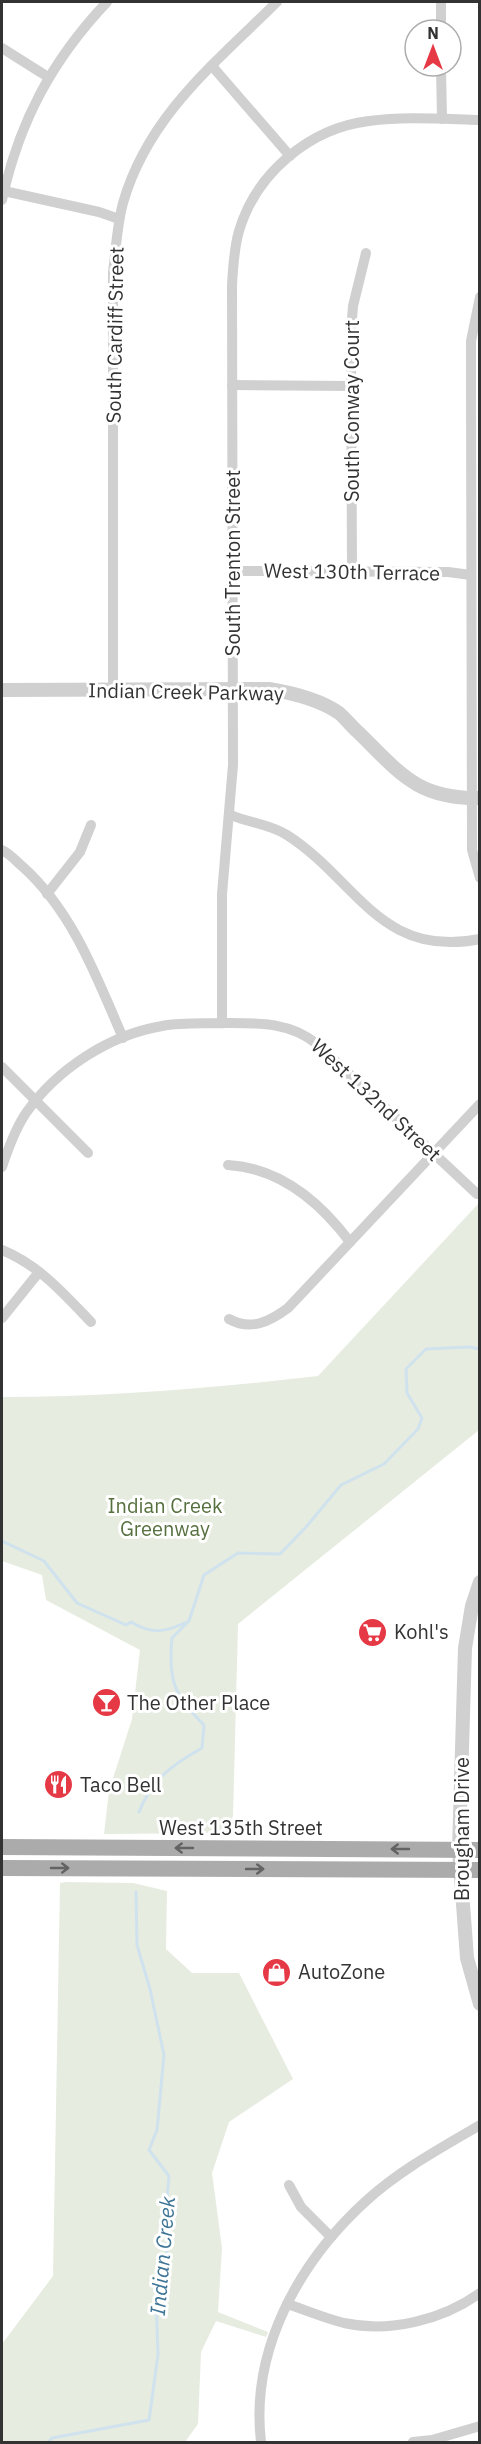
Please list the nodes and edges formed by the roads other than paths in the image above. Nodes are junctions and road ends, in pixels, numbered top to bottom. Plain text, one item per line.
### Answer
1 (107, 2) edge
2 (277, 2) edge
3 (441, 2) edge
4 (441, 18) edge
5 (2, 48) edge
6 (212, 66) junction
7 (48, 76) junction
8 (441, 78) edge
9 (442, 119) junction
10 (480, 120) edge
11 (290, 156) junction
12 (3, 195) edge
13 (119, 219) junction
14 (366, 253) dead end
15 (480, 297) edge
16 (232, 385) junction
17 (351, 386) junction
18 (475, 454) edge
19 (233, 571) junction
20 (352, 571) junction
21 (471, 575) junction
22 (113, 689) junction
23 (233, 689) junction
24 (2, 690) edge
25 (476, 798) edge
26 (231, 815) junction
27 (92, 825) dead end
28 (2, 850) edge
29 (480, 878) edge
30 (47, 894) junction
31 (480, 939) edge
32 (222, 1023) junction
33 (123, 1038) junction
34 (2, 1067) edge
35 (37, 1101) junction
36 (480, 1104) edge
37 (88, 1153) dead end
38 (433, 1153) junction
39 (228, 1165) dead end
40 (2, 1167) edge
41 (477, 1194) dead end
42 (350, 1242) junction
43 (2, 1250) edge
44 (39, 1272) junction
45 (2, 1318) edge
46 (229, 1319) dead end
47 (91, 1322) dead end
48 (480, 1582) edge
49 (2, 1847) edge
50 (459, 1850) junction
51 (480, 1850) edge
52 (2, 1868) edge
53 (460, 1870) junction
54 (480, 1870) edge
55 (480, 2004) edge
56 (480, 2125) edge
57 (289, 2185) dead end
58 (331, 2237) junction
59 (480, 2293) edge
60 (287, 2304) junction
61 (479, 2427) edge
62 (261, 2442) edge
63 (413, 2442) edge

1 - 7 street
2 - 6 street, South Cardiff Street
3 - 4 street
5 - 7 street
6 - 11 street
6 - 13 street, South Cardiff Street
7 - 12 street
8 - 9 street
9 - 10 street, South Trenton Street
9 - 11 street, South Trenton Street
11 - 16 street, South Trenton Street
12 - 13 street
13 - 22 street, South Cardiff Street
14 - 17 street, South Conway Court
15 - 18 street
16 - 17 street
16 - 19 street, South Trenton Street
17 - 20 street, South Conway Court
18 - 21 street
19 - 20 street, West 130th Terrace
19 - 23 street, South Trenton Street
20 - 21 street, West 130th Terrace
21 - 25 street
22 - 23 street, Indian Creek Parkway
22 - 24 street, Indian Creek Parkway
23 - 25 street, Indian Creek Parkway
23 - 26 street, South Trenton Street
25 - 29 street
26 - 31 street
26 - 32 street, South Trenton Street
27 - 30 street
28 - 30 street
30 - 33 street
32 - 33 street, West 132nd Street
32 - 38 street, West 132nd Street
33 - 35 street, West 132nd Street
34 - 35 street
35 - 37 street
35 - 40 street, West 132nd Street
36 - 38 street
38 - 41 street, West 132nd Street
38 - 42 street
39 - 42 street
42 - 46 street
43 - 44 street
44 - 45 street
44 - 47 street
48 - 50 street, Brougham Drive
50 -> 49 main road, West 135th Street
50 - 51 main road, West 135th Street
50 - 53 street, Brougham Drive
52 -> 53 main road, West 135th Street
53 - 54 main road, West 135th Street
53 - 55 street, Brougham Drive
56 - 58 street
57 - 58 street
58 - 60 street
59 - 60 street
60 - 62 street
61 - 63 street

